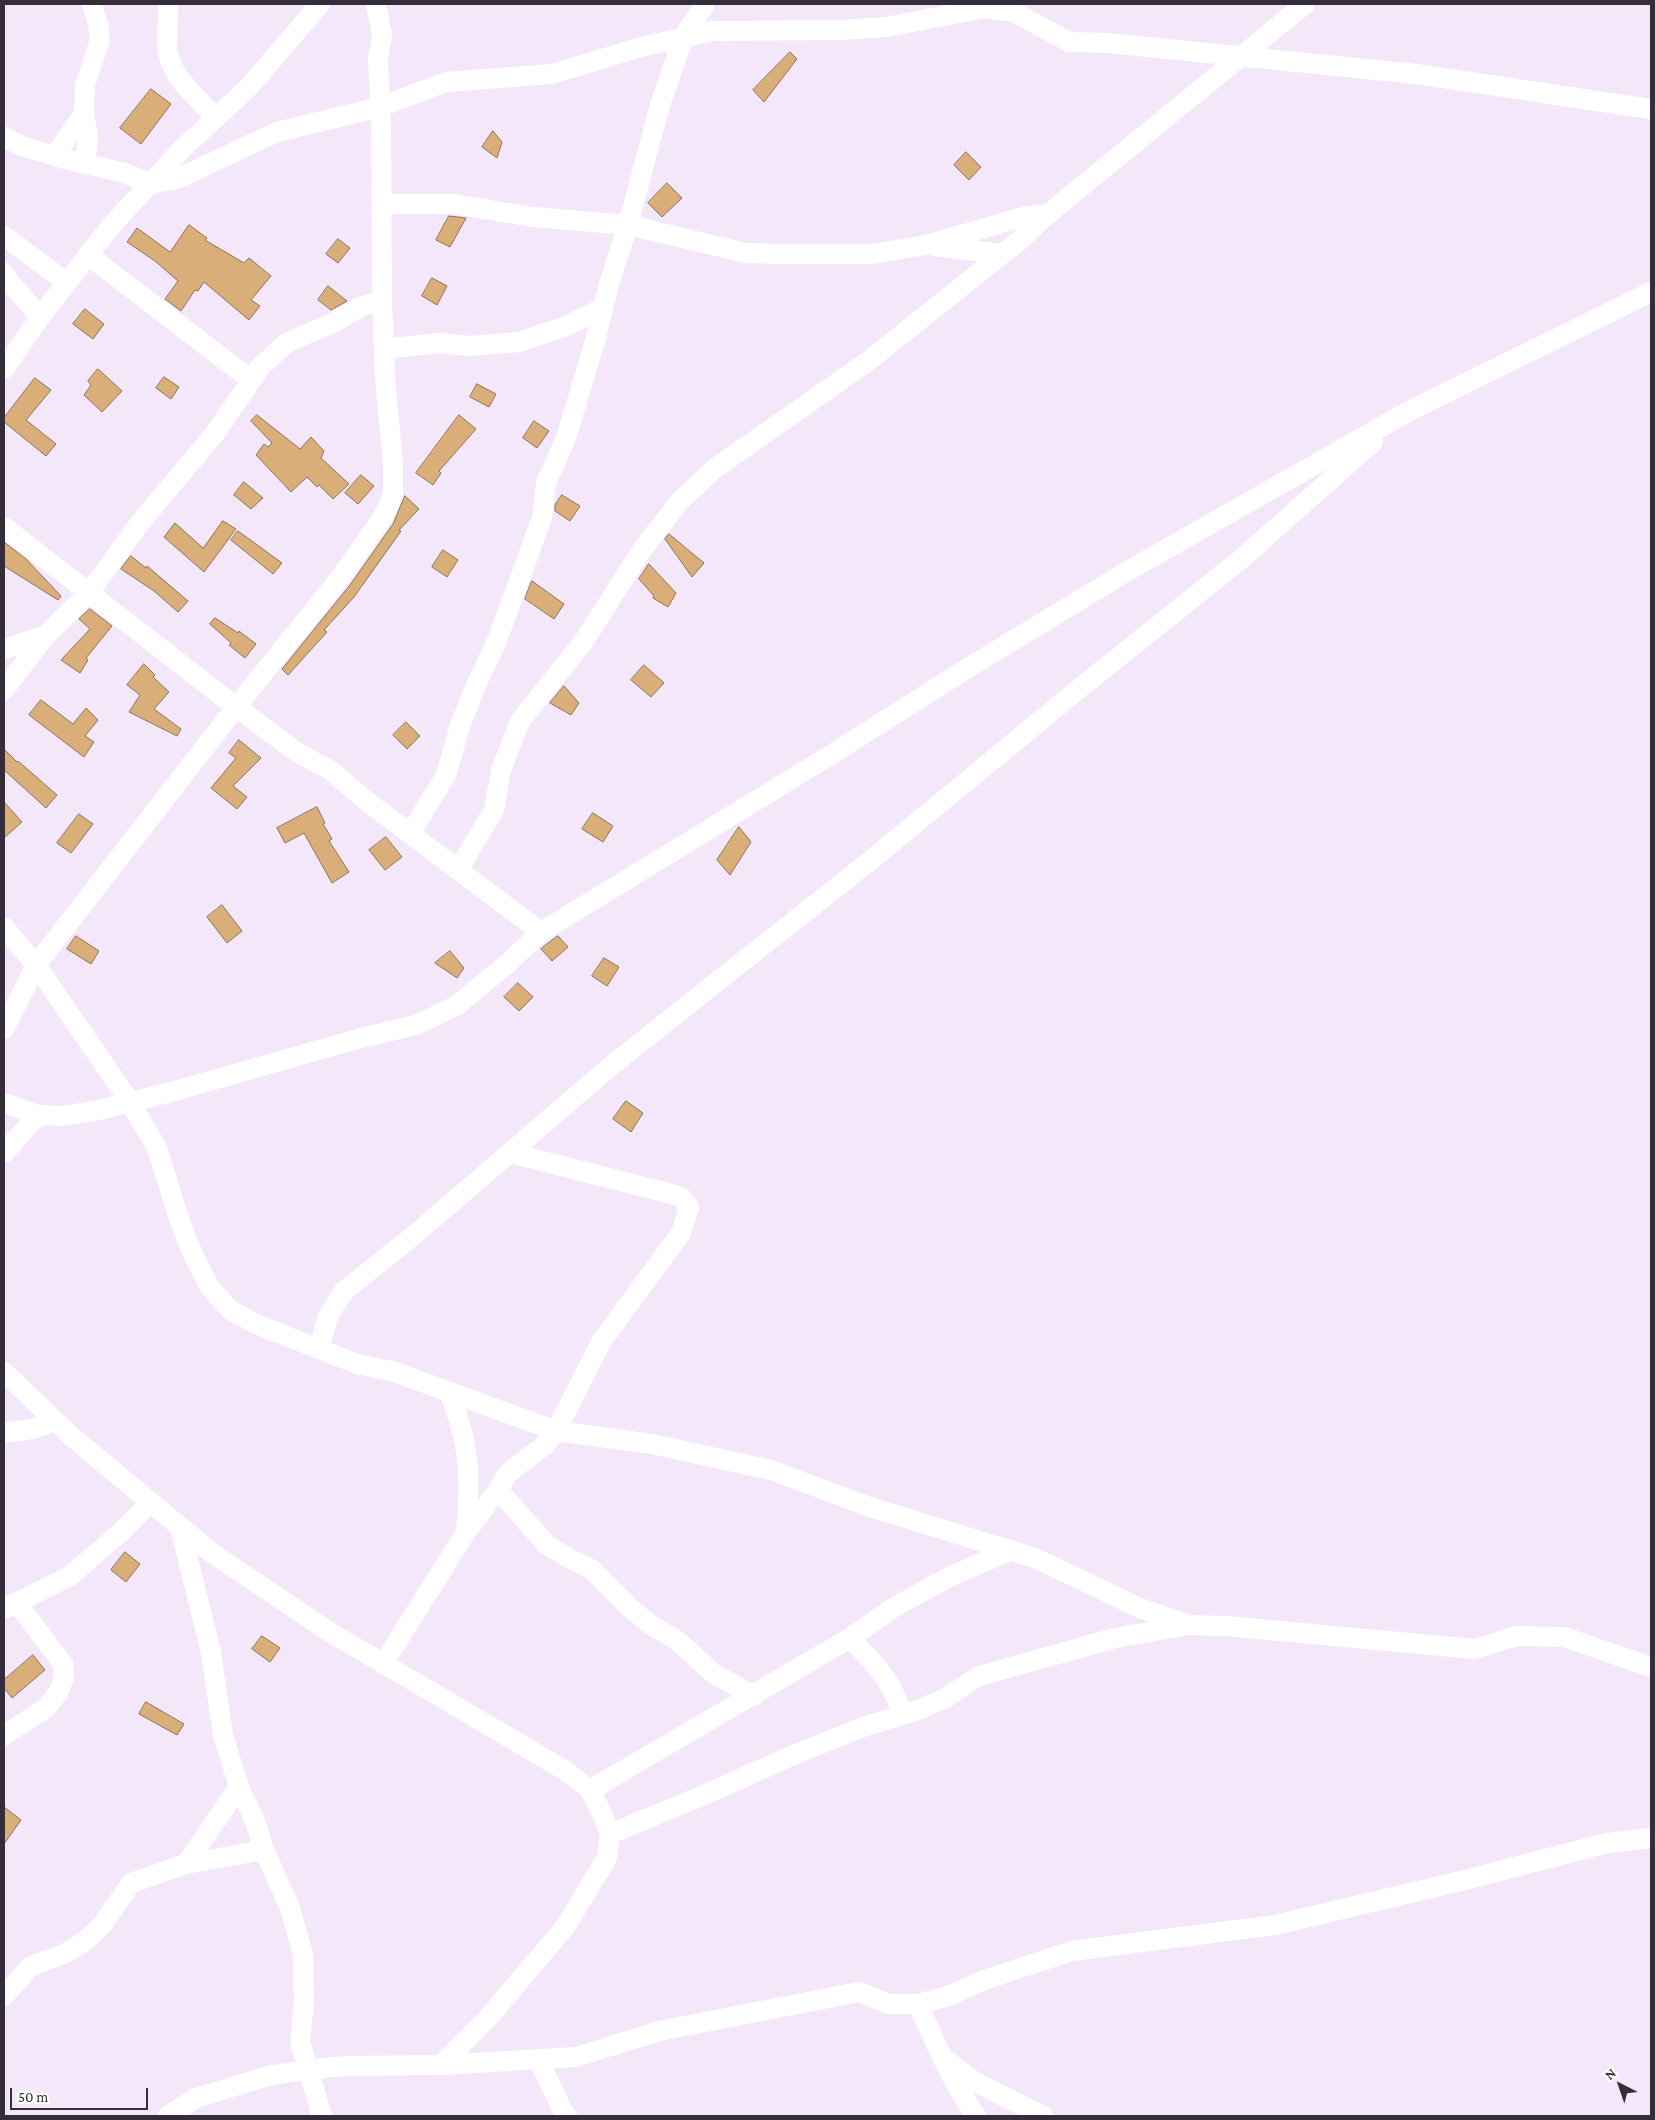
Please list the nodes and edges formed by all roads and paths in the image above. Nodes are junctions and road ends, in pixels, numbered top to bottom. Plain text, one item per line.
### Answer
1 (92, 4) edge
2 (168, 4) edge
3 (320, 4) edge
4 (376, 4) edge
5 (705, 4) edge
6 (966, 4) edge
7 (1305, 4) edge
8 (944, 15) junction
9 (684, 36) junction
10 (1240, 56) junction
11 (380, 107) junction
12 (1651, 109) edge
13 (84, 114) junction
14 (216, 118) junction
15 (4, 137) edge
16 (55, 156) junction
17 (84, 163) junction
18 (150, 184) junction
19 (381, 204) junction
20 (1048, 214) junction
21 (628, 225) junction
22 (4, 236) edge
23 (926, 245) junction
24 (1002, 254) junction
25 (88, 255) junction
26 (4, 273) edge
27 (66, 282) junction
28 (1651, 292) edge
29 (382, 300) junction
30 (603, 308) junction
31 (40, 317) junction
32 (384, 349) junction
33 (4, 369) edge
34 (251, 380) junction
35 (1409, 411) junction
36 (4, 527) edge
37 (89, 592) junction
38 (46, 635) junction
39 (4, 649) edge
40 (4, 690) edge
41 (236, 708) junction
42 (410, 834) junction
43 (458, 870) junction
44 (4, 926) edge
45 (541, 932) junction
46 (36, 965) junction
47 (4, 1029) edge
48 (130, 1102) junction
49 (4, 1103) edge
50 (38, 1115) junction
51 (4, 1153) edge
52 (510, 1153) junction
53 (319, 1349) junction
54 (4, 1372) edge
55 (449, 1392) junction
56 (56, 1421) junction
57 (556, 1431) junction
58 (4, 1433) edge
59 (498, 1490) junction
60 (151, 1502) junction
61 (180, 1526) junction
62 (466, 1532) junction
63 (1011, 1550) junction
64 (11, 1606) edge
65 (1189, 1625) junction
66 (850, 1638) junction
67 (383, 1664) junction
68 (1651, 1668) edge
69 (754, 1696) junction
70 (902, 1715) junction
71 (4, 1734) edge
72 (239, 1787) junction
73 (590, 1790) junction
74 (610, 1834) junction
75 (1651, 1838) edge
76 (264, 1850) junction
77 (186, 1864) junction
78 (4, 1996) edge
79 (918, 2004) junction
80 (940, 2054) junction
81 (538, 2059) junction
82 (441, 2065) junction
83 (309, 2069) junction
84 (168, 2116) edge
85 (322, 2116) edge
86 (567, 2116) edge
87 (976, 2116) edge
88 (1043, 2116) edge

1 - 13 street
2 - 14 street
3 - 14 street
4 - 11 street
5 - 9 street
6 - 8 street
7 - 10 street
8 - 9 street
8 - 10 street
9 - 11 street
9 - 21 street
10 - 12 street
10 - 20 street
11 - 18 street
11 - 19 street
13 - 16 street
13 - 17 street
14 - 18 street
15 - 16 street
16 - 17 street
17 - 18 street
18 - 25 street
19 - 21 street
19 - 29 street
20 - 23 street
20 - 24 street
21 - 23 street
21 - 30 street
22 - 27 street
23 - 24 street
24 - 43 street
25 - 27 street
25 - 34 street
26 - 31 street
27 - 31 street
28 - 35 street
29 - 32 street
29 - 34 street
30 - 32 street
30 - 42 street
31 - 33 street
32 - 41 street
34 - 37 street
35 - 45 street
35 - 52 street
36 - 37 street
37 - 38 street
37 - 41 street
38 - 39 street
38 - 40 street
41 - 42 street
41 - 46 street
42 - 43 street
43 - 45 street
44 - 46 street
45 - 48 street
46 - 47 street
46 - 48 street
48 - 50 street
48 - 53 street
49 - 50 street
50 - 51 street
52 - 53 street
52 - 57 street
53 - 55 street
54 - 56 street
55 - 57 street
55 - 62 street
56 - 58 street
56 - 60 street
57 - 59 street
57 - 63 street
59 - 62 street
59 - 69 street
60 - 61 street
60 - 64 street
61 - 67 street
61 - 72 street
62 - 67 street
63 - 65 street
63 - 66 street
64 - 71 street
65 - 68 street
65 - 70 street
66 - 69 street
66 - 70 street
67 - 73 street
69 - 73 street
70 - 74 street
72 - 76 street
72 - 77 street
73 - 74 street
74 - 82 street
75 - 79 street
76 - 77 street
76 - 83 street
77 - 78 street
79 - 80 street
79 - 81 street
80 - 87 street
80 - 88 street
81 - 82 street
81 - 86 street
82 - 83 street
83 - 84 street
83 - 85 street

